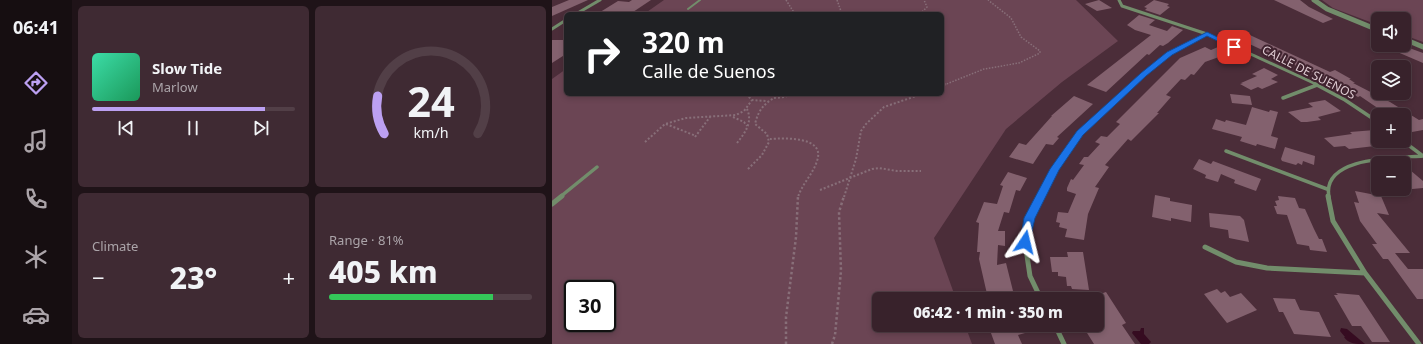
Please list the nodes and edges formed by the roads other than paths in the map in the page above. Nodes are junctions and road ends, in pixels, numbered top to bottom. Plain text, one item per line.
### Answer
1 (600, 0) edge
2 (700, 0) edge
3 (1119, 0) edge
4 (1314, 0) edge
5 (688, 9) dead end
6 (579, 12) edge
7 (564, 21) edge
8 (1371, 27) edge
9 (552, 28) edge
10 (1207, 34) junction
11 (1411, 43) edge
12 (1423, 47) edge
13 (1317, 85) junction
14 (1283, 98) dead end
15 (1371, 117) edge
16 (1411, 147) edge
17 (1226, 151) dead end
18 (1423, 156) edge
19 (597, 166) dead end
20 (1326, 189) junction
21 (552, 204) edge
22 (1204, 247) dead end
23 (1366, 273) junction
24 (1038, 292) edge
25 (1058, 332) edge
26 (1064, 344) edge
27 (1419, 344) edge

1 - 6 street
2 - 5 lane
3 - 10 street, CALLE DE SUENOS
4 - 8 street
7 - 9 street
10 - 13 street, CALLE DE SUENOS
10 - 24 street
11 - 12 street
13 - 14 street
13 - 15 street, CALLE DE SUENOS
16 - 18 street
17 - 20 street
18 - 20 street
19 - 21 street
20 - 23 street
22 - 23 street
23 - 27 street
25 - 26 street

